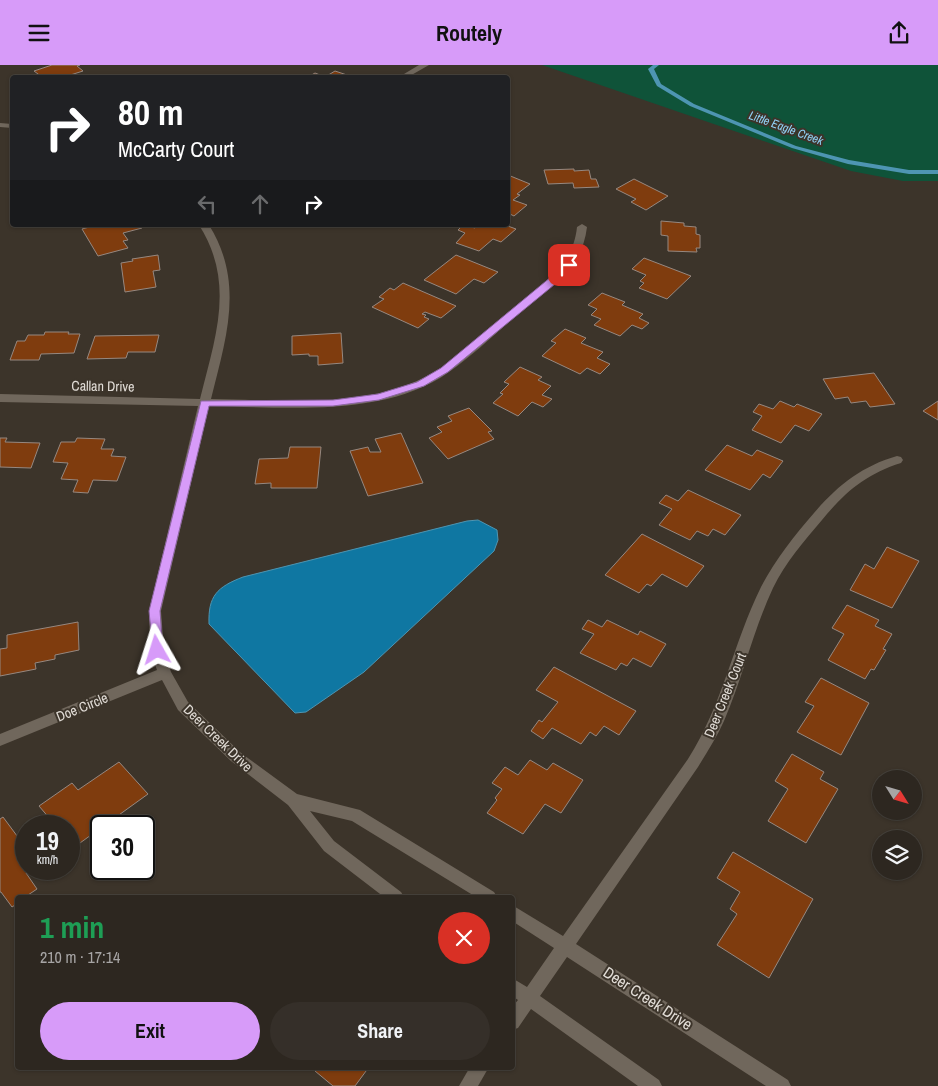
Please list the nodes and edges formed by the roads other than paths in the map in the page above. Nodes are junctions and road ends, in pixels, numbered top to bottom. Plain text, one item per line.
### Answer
1 (425, 65) edge
2 (408, 75) edge
3 (205, 227) edge
4 (582, 227) dead end
5 (0, 398) edge
6 (204, 403) junction
7 (897, 460) dead end
8 (164, 673) junction
9 (0, 740) edge
10 (293, 800) junction
11 (393, 895) edge
12 (486, 895) edge
13 (515, 914) edge
14 (566, 945) junction
15 (515, 988) edge
16 (529, 998) junction
17 (515, 1018) edge
18 (479, 1070) edge
19 (468, 1086) edge
20 (653, 1086) edge
21 (782, 1086) edge

1 - 2 street
3 - 6 street, Deer Creek Drive
4 - 6 street, Callan Drive
5 - 6 street, Callan Drive
6 - 8 street, Deer Creek Drive
7 - 14 street, Deer Creek Court
8 - 9 street, Doe Circle
8 - 10 street, Deer Creek Drive
10 - 11 street, Deer Creek Drive
10 - 12 street, Deer Creek Drive
13 - 14 street, Deer Creek Drive
14 - 16 street, Deer Creek Court
14 - 21 street, Deer Creek Drive
15 - 16 street
16 - 17 street, Deer Creek Court
16 - 20 street
18 - 19 street

